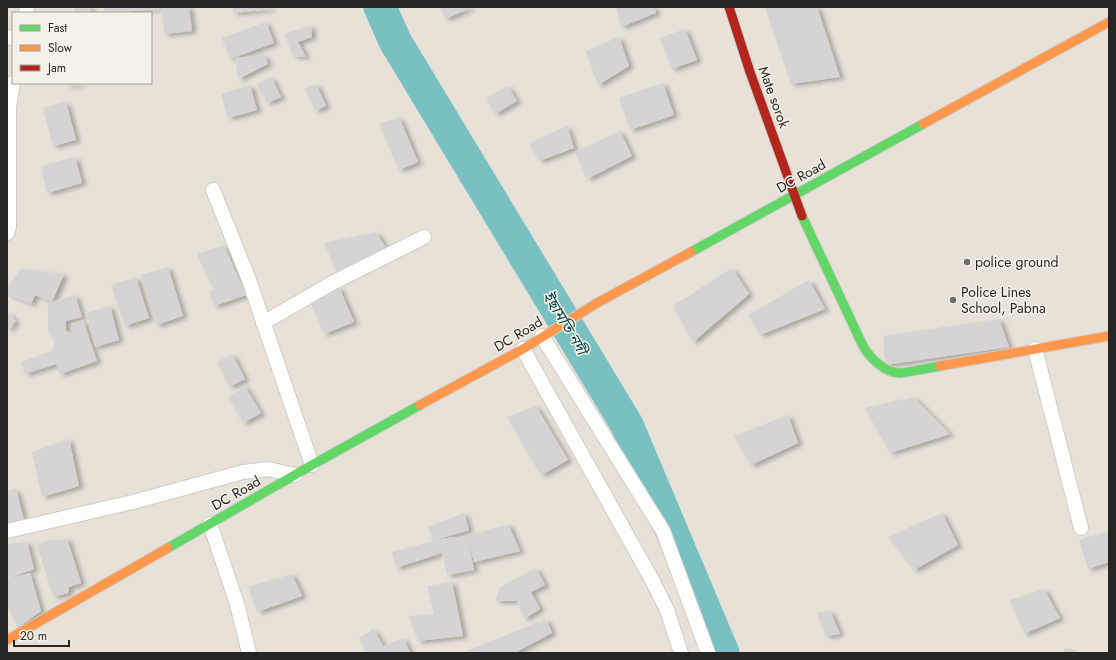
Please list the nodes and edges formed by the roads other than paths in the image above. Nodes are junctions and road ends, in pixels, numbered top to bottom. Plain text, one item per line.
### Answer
1 (729, 7) edge
2 (1109, 22) edge
3 (13, 84) edge
4 (213, 190) dead end
5 (796, 198) junction
6 (7, 233) edge
7 (424, 237) dead end
8 (263, 323) junction
9 (542, 336) junction
10 (1109, 336) edge
11 (523, 349) junction
12 (1035, 349) junction
13 (312, 465) junction
14 (295, 475) junction
15 (210, 524) junction
16 (1081, 528) dead end
17 (7, 531) edge
18 (7, 640) edge
19 (249, 653) edge
20 (681, 653) edge
21 (708, 653) edge

1 - 5 street, Mate sorok
2 - 5 street, DC Road
3 - 6 street
4 - 8 street
5 - 9 street, DC Road
5 - 12 street, Mate sorok
7 - 8 street
8 - 13 street
9 - 11 street, DC Road
9 - 21 street
10 - 12 street, Mate sorok
11 - 13 street, DC Road
11 - 20 street
12 - 16 street
13 - 14 street, DC Road
14 - 15 street, DC Road
14 - 17 street
15 - 18 street, DC Road
15 - 19 street

